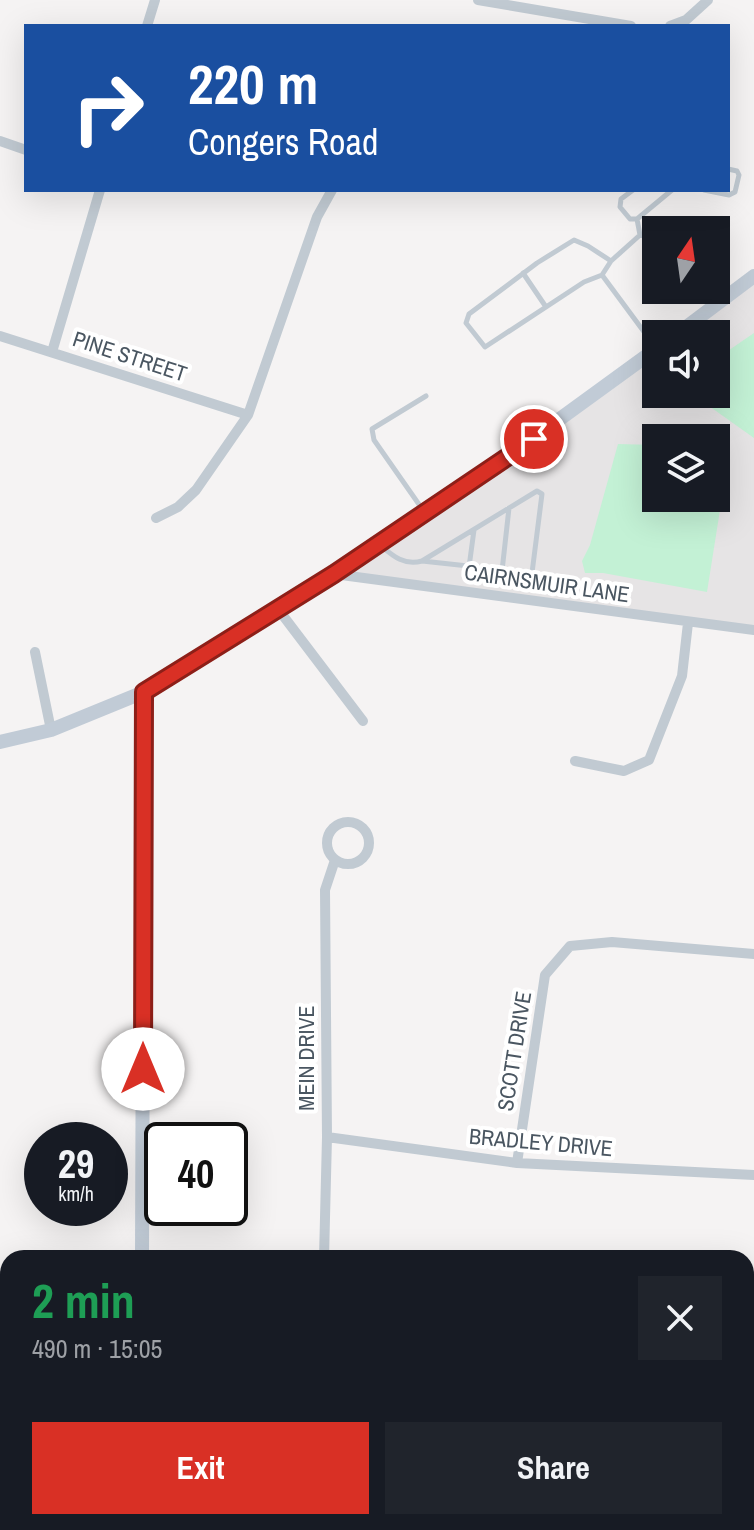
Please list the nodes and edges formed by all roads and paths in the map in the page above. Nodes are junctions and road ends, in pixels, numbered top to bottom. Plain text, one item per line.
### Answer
1 (155, 0) edge
2 (478, 0) edge
3 (708, 0) edge
4 (148, 24) edge
5 (619, 24) edge
6 (675, 24) edge
7 (0, 141) edge
8 (24, 149) edge
9 (730, 169) edge
10 (99, 192) edge
11 (331, 192) edge
12 (630, 192) edge
13 (670, 192) edge
14 (714, 192) edge
15 (637, 219) junction
16 (640, 235) joint
17 (611, 261) junction
18 (523, 273) junction
19 (602, 275) junction
20 (754, 276) edge
21 (730, 294) edge
22 (717, 304) edge
23 (546, 307) junction
24 (696, 320) edge
25 (642, 330) edge
26 (0, 336) edge
27 (52, 352) junction
28 (642, 359) edge
29 (426, 396) dead end
30 (248, 415) junction
31 (510, 507) junction
32 (425, 514) junction
33 (156, 518) dead end
34 (474, 529) junction
35 (379, 544) junction
36 (422, 561) junction
37 (469, 567) junction
38 (502, 571) junction
39 (334, 574) junction
40 (278, 609) junction
41 (688, 623) junction
42 (754, 630) edge
43 (35, 652) dead end
44 (144, 692) junction
45 (363, 721) dead end
46 (51, 730) junction
47 (0, 742) edge
48 (575, 761) dead end
49 (335, 860) junction
50 (754, 954) edge
51 (327, 1137) junction
52 (517, 1163) junction
53 (754, 1175) edge
54 (142, 1250) edge
55 (324, 1250) edge

1 - 4 street
2 - 5 street
3 - 6 street
7 - 8 street
9 - 14 lane
10 - 27 street
11 - 30 street
12 - 15 lane
13 - 15 lane
15 - 16 lane
16 - 17 lane
17 - 18 lane
17 - 19 lane
18 - 23 lane
18 - 23 lane
19 - 23 lane
19 - 25 lane
20 - 21 street
22 - 24 street
26 - 27 street, PINE STREET
27 - 30 street, PINE STREET
28 - 32 street
29 - 32 lane
30 - 33 street
31 - 34 lane
31 - 38 lane
31 - 38 lane
32 - 35 street
34 - 36 lane
34 - 37 lane
35 - 36 lane
35 - 39 street
36 - 37 lane
37 - 38 lane
39 - 40 street
39 - 41 street, CAIRNSMUIR LANE
40 - 44 street
40 - 45 street
41 - 42 street, CAIRNSMUIR LANE
41 - 48 street
43 - 46 street
44 - 46 street
44 - 54 street
46 - 47 street
49 - 49 street, MEIN DRIVE
49 - 51 street, MEIN DRIVE
50 - 52 street, SCOTT DRIVE
51 - 52 street, BRADLEY DRIVE
51 - 55 street, MEIN DRIVE
52 - 53 street, BRADLEY DRIVE

